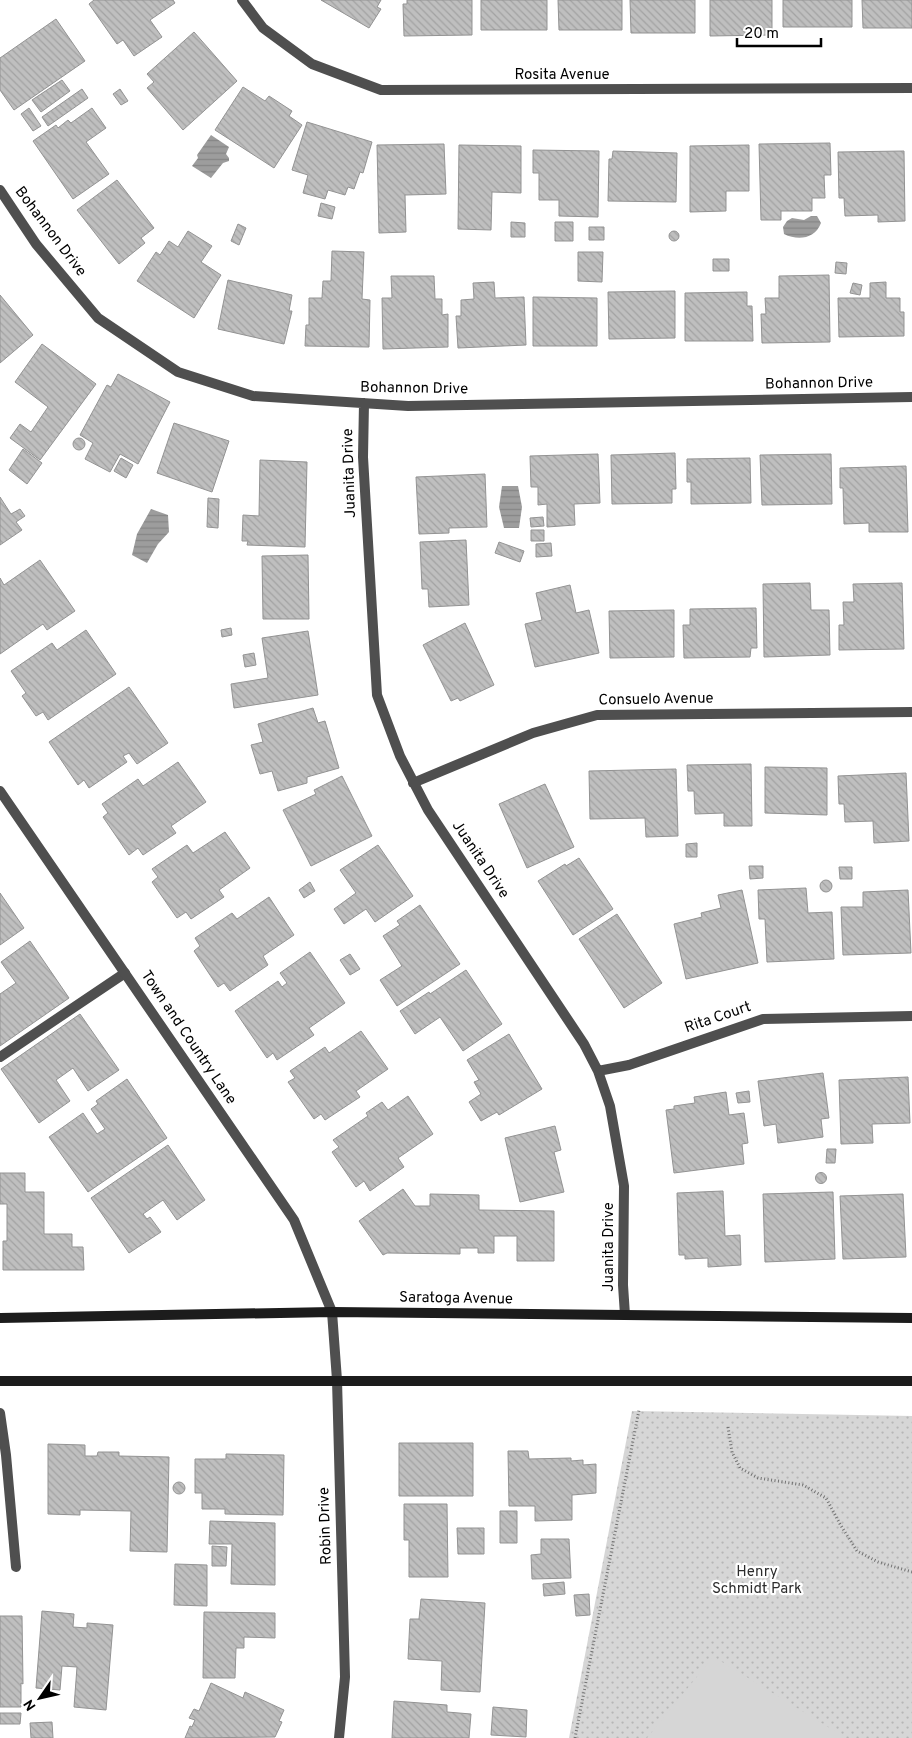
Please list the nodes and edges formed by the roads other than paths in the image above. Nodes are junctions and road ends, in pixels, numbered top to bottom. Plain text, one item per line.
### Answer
1 (242, 0) edge
2 (912, 88) edge
3 (0, 190) edge
4 (912, 397) edge
5 (364, 403) junction
6 (912, 712) edge
7 (413, 783) junction
8 (0, 791) edge
9 (125, 973) junction
10 (912, 1016) edge
11 (0, 1057) edge
12 (598, 1071) junction
13 (332, 1312) junction
14 (625, 1315) junction
15 (0, 1318) edge
16 (912, 1318) edge
17 (337, 1380) junction
18 (0, 1381) edge
19 (912, 1381) edge
20 (0, 1413) edge
21 (16, 1567) dead end
22 (339, 1738) edge

1 - 2 street, Rosita Avenue
3 - 5 street, Bohannon Drive
4 - 5 street, Bohannon Drive
5 - 7 street, Juanita Drive
6 - 7 street, Consuelo Avenue
7 - 12 street, Juanita Drive
8 - 9 street, Town and Country Lane
9 - 11 street
9 - 13 street, Town and Country Lane
10 - 12 street, Rita Court
12 - 14 street, Juanita Drive
13 - 14 main road, Saratoga Avenue
13 - 15 main road, Saratoga Avenue
13 - 17 street, Robin Drive
14 - 16 main road, Saratoga Avenue
17 - 18 main road
17 - 19 main road
17 - 22 street, Robin Drive
20 - 21 street

